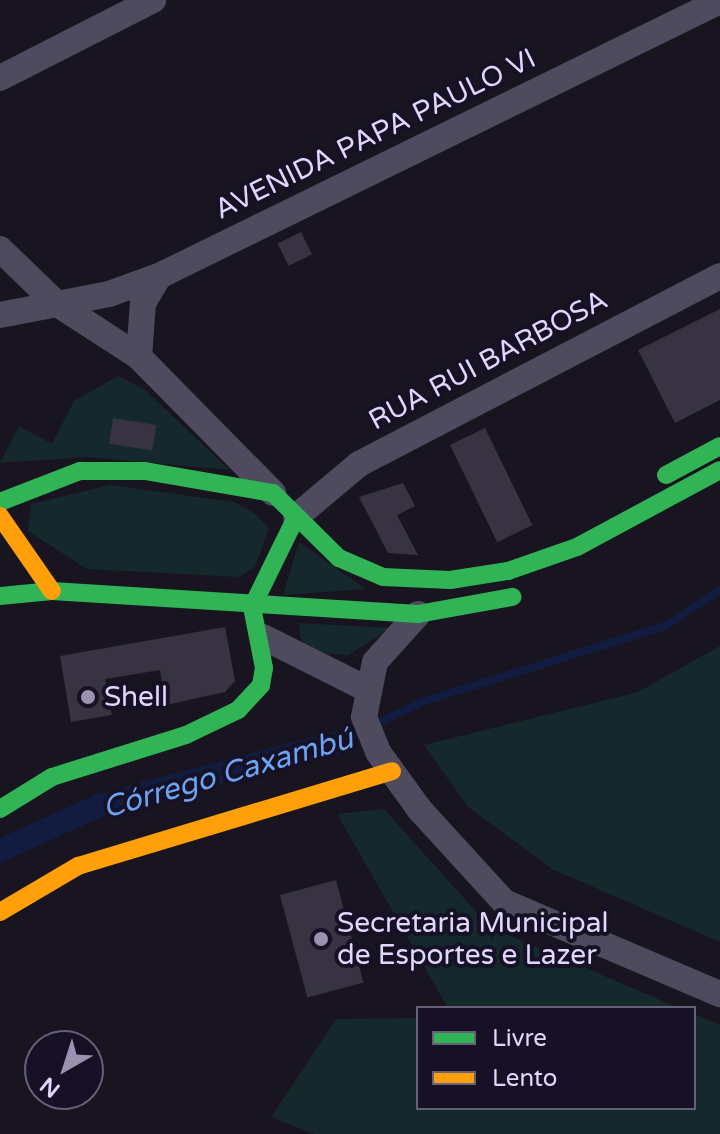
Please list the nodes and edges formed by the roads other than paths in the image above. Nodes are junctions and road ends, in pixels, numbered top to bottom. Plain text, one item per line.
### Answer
1 (153, 0) edge
2 (717, 1) edge
3 (0, 78) edge
4 (0, 249) edge
5 (159, 276) junction
6 (720, 276) edge
7 (56, 303) junction
8 (0, 315) edge
9 (139, 357) junction
10 (720, 446) edge
11 (720, 470) edge
12 (273, 493) junction
13 (0, 502) edge
14 (0, 516) edge
15 (296, 517) junction
16 (450, 580) junction
17 (531, 590) dead end
18 (52, 591) junction
19 (0, 596) edge
20 (252, 607) junction
21 (418, 614) junction
22 (263, 637) junction
23 (365, 688) junction
24 (385, 762) junction
25 (0, 809) edge
26 (0, 912) edge
27 (720, 994) edge

1 - 3 street
2 - 5 street, AVENIDA PAPA PAULO VI
4 - 7 street
5 - 7 street, AVENIDA PAPA PAULO VI
5 - 9 street
6 - 15 street, RUA RUI BARBOSA
7 - 8 street, AVENIDA PAPA PAULO VI
7 - 9 street
9 - 12 street
10 - 16 main road
11 - 16 main road
12 - 13 main road
12 - 15 main road
14 - 18 main road
15 - 16 main road
15 - 20 main road
17 - 21 main road
18 - 19 main road
18 - 20 main road
20 - 21 main road
20 - 22 main road
21 - 23 street
22 - 23 street
22 - 25 main road
23 - 24 street
24 - 26 main road
24 - 27 street

